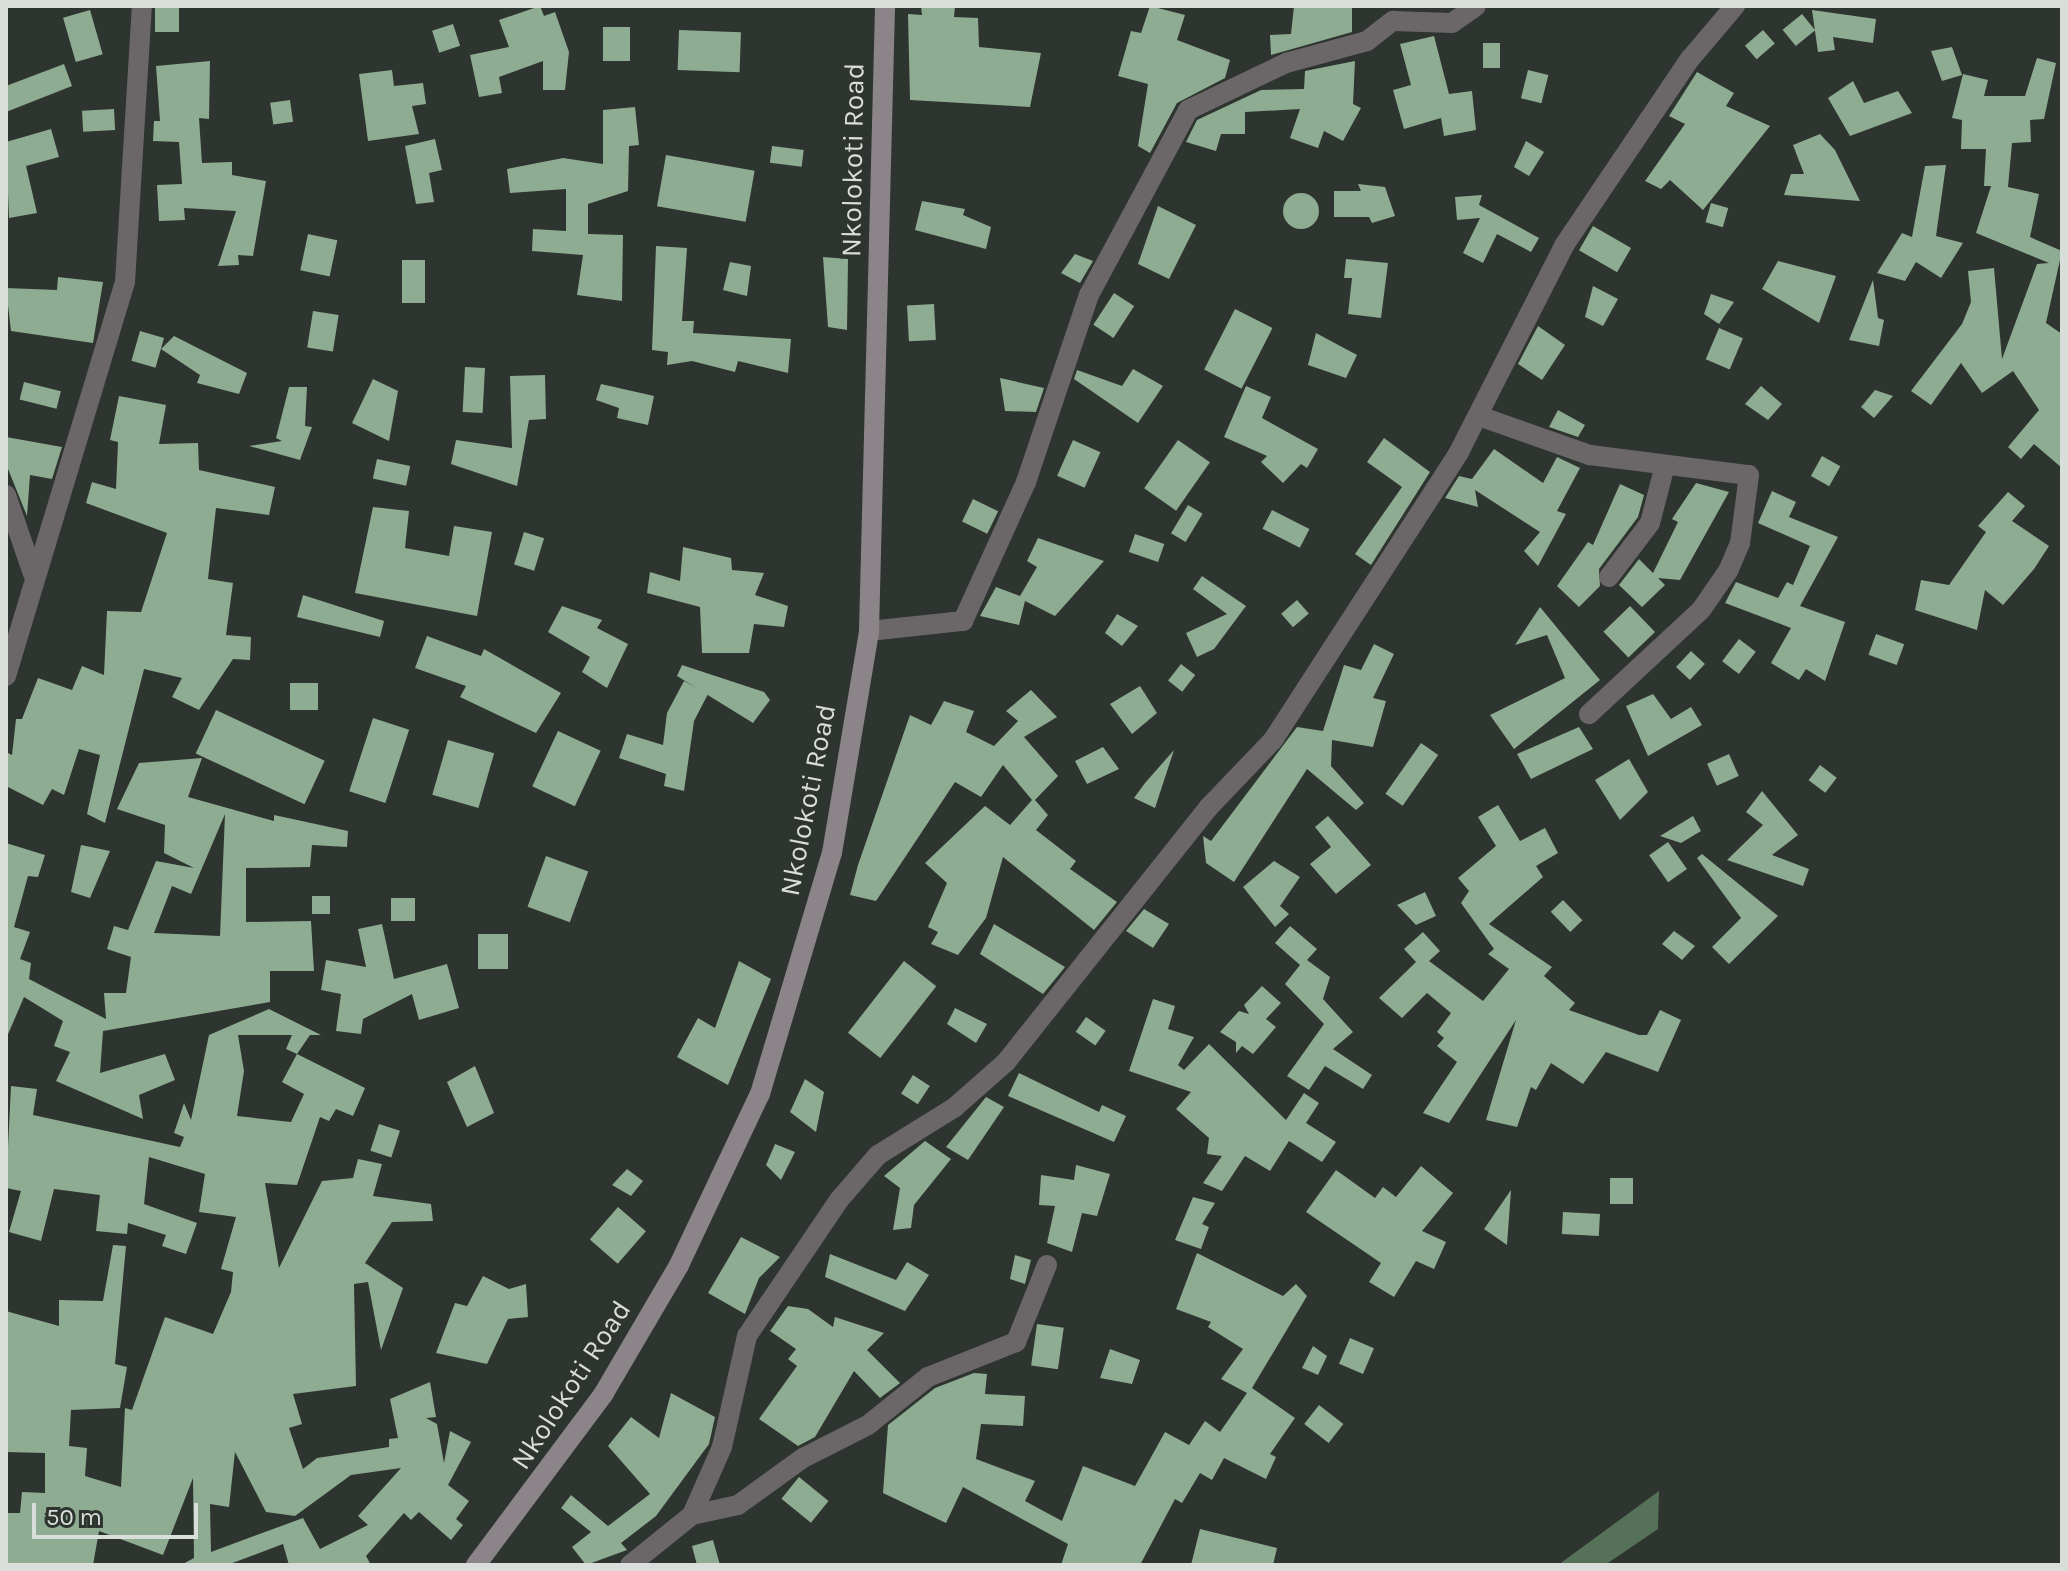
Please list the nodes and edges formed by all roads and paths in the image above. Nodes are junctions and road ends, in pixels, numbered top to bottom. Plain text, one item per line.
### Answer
1 (142, 6) edge
2 (885, 6) edge
3 (1476, 6) edge
4 (1735, 6) edge
5 (1479, 416) junction
6 (1665, 465) junction
7 (6, 495) edge
8 (33, 574) junction
9 (1609, 577) dead end
10 (869, 631) junction
11 (6, 676) edge
12 (1589, 714) dead end
13 (1047, 1265) dead end
14 (692, 1515) junction
15 (476, 1565) edge
16 (630, 1565) edge

1 - 8 street
2 - 10 main road, Nkolokoti Road
3 - 10 street
4 - 5 street
5 - 6 street
5 - 14 street
6 - 9 street
6 - 12 street
7 - 8 street
8 - 11 street
10 - 15 main road, Nkolokoti Road
13 - 14 street
14 - 16 street

